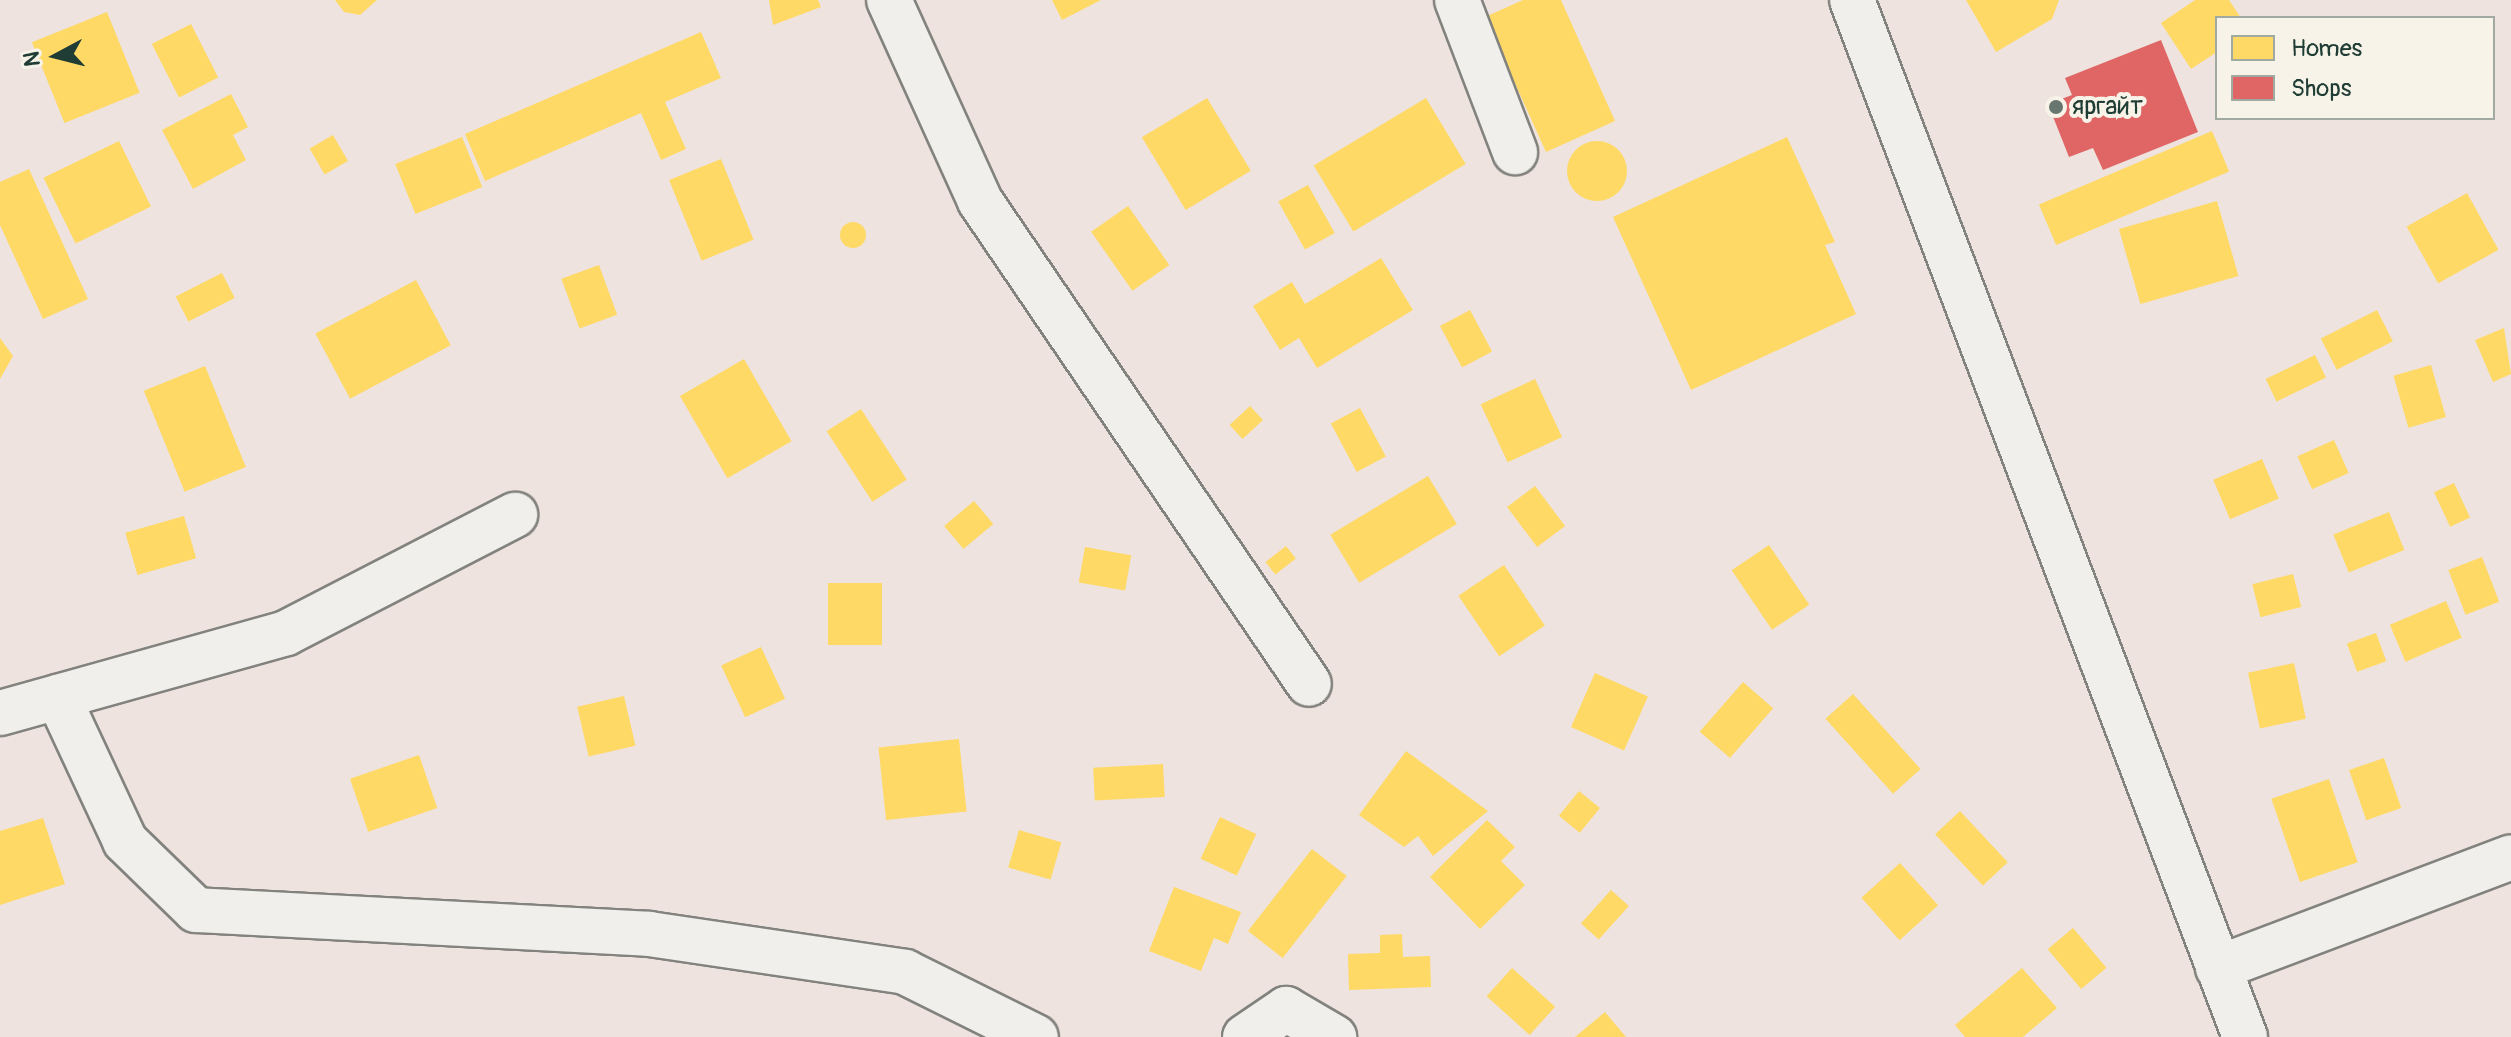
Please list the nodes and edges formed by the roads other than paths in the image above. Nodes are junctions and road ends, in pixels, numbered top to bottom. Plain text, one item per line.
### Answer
1 (889, 0) edge
2 (1457, 0) edge
3 (1852, 0) edge
4 (1515, 152) dead end
5 (515, 515) dead end
6 (1309, 684) dead end
7 (58, 697) junction
8 (0, 713) edge
9 (2511, 857) edge
10 (2218, 968) junction
11 (1036, 1037) edge
12 (1245, 1037) edge
13 (1334, 1037) edge
14 (2245, 1037) edge

1 - 6 street
2 - 4 street
3 - 10 street
5 - 7 street
7 - 8 street
7 - 11 street
9 - 10 street
10 - 14 street
12 - 13 street

